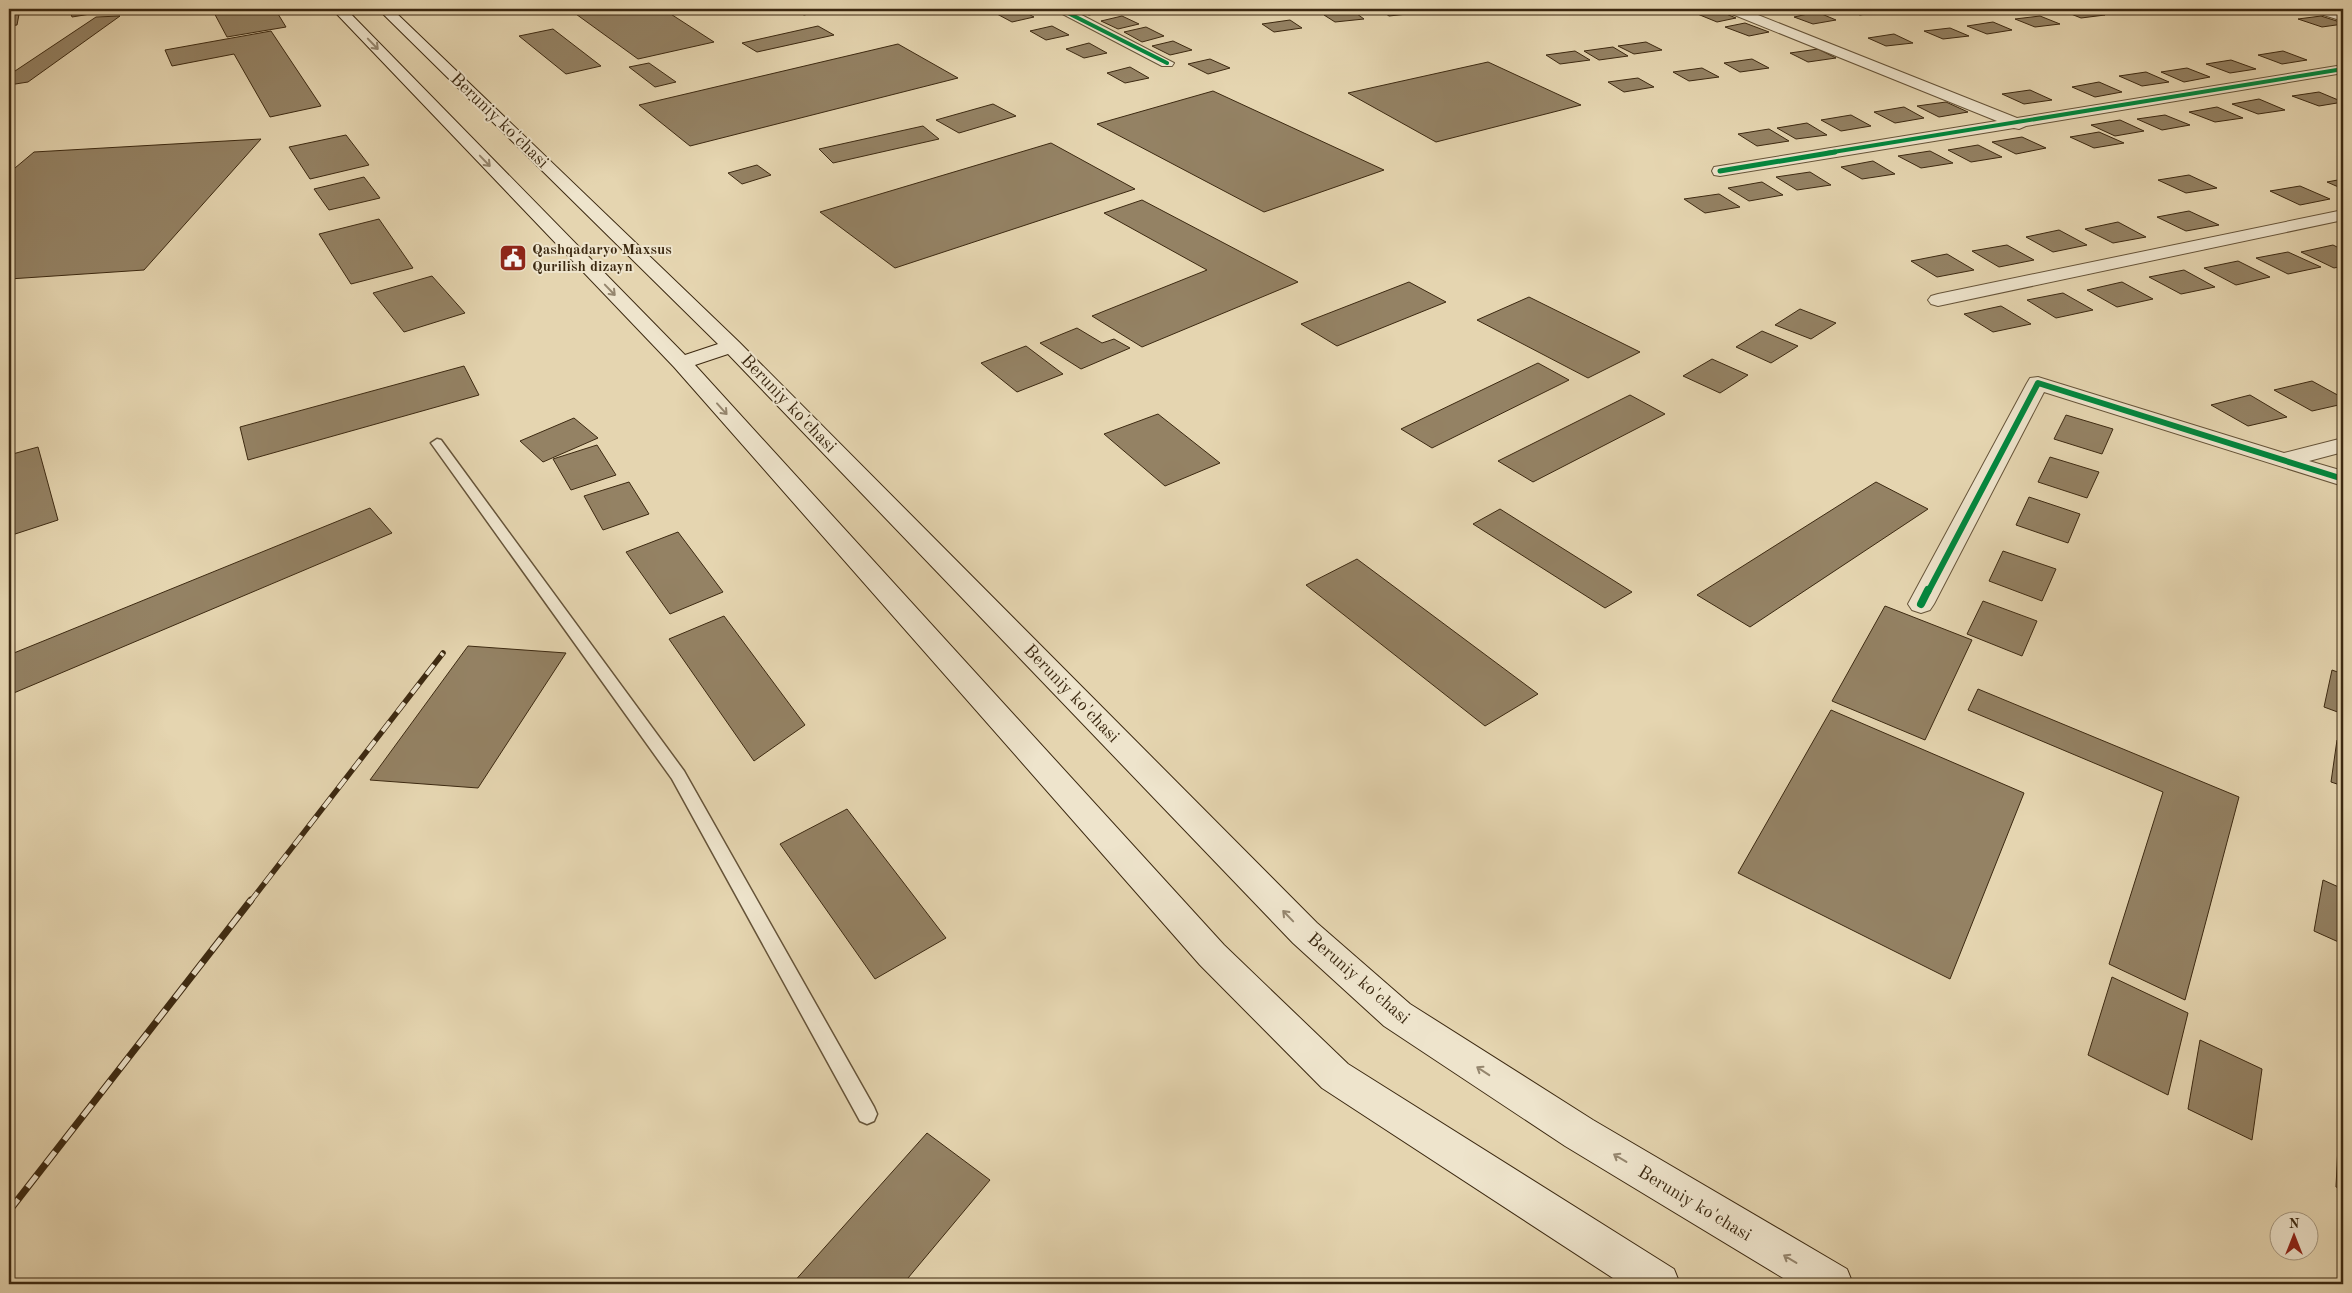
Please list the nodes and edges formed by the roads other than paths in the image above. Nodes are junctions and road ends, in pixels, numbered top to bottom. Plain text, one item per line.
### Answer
1 (339, 9) edge
2 (385, 9) edge
3 (1060, 9) edge
4 (1732, 9) edge
5 (2319, 9) edge
6 (2343, 17) edge
7 (1167, 63) dead end
8 (2343, 69) edge
9 (2019, 124) junction
10 (1720, 171) dead end
11 (2343, 215) edge
12 (1938, 300) dead end
13 (732, 346) junction
14 (681, 363) junction
15 (437, 443) dead end
16 (2343, 445) edge
17 (2283, 460) junction
18 (2343, 479) edge
19 (1921, 604) dead end
20 (867, 1114) dead end
21 (1658, 1284) edge
22 (1832, 1284) edge

1 -> 14 main road, Beruniy ko'chasi
2 - 13 main road, Beruniy ko'chasi
3 - 7 main road
4 - 9 main road
5 - 6 main road
8 - 9 main road
9 - 10 main road
11 - 12 main road
13 - 14 main road
22 -> 13 main road, Beruniy ko'chasi
14 -> 21 main road, Beruniy ko'chasi
15 - 20 lane
16 - 17 main road
17 - 18 main road
17 - 19 main road

